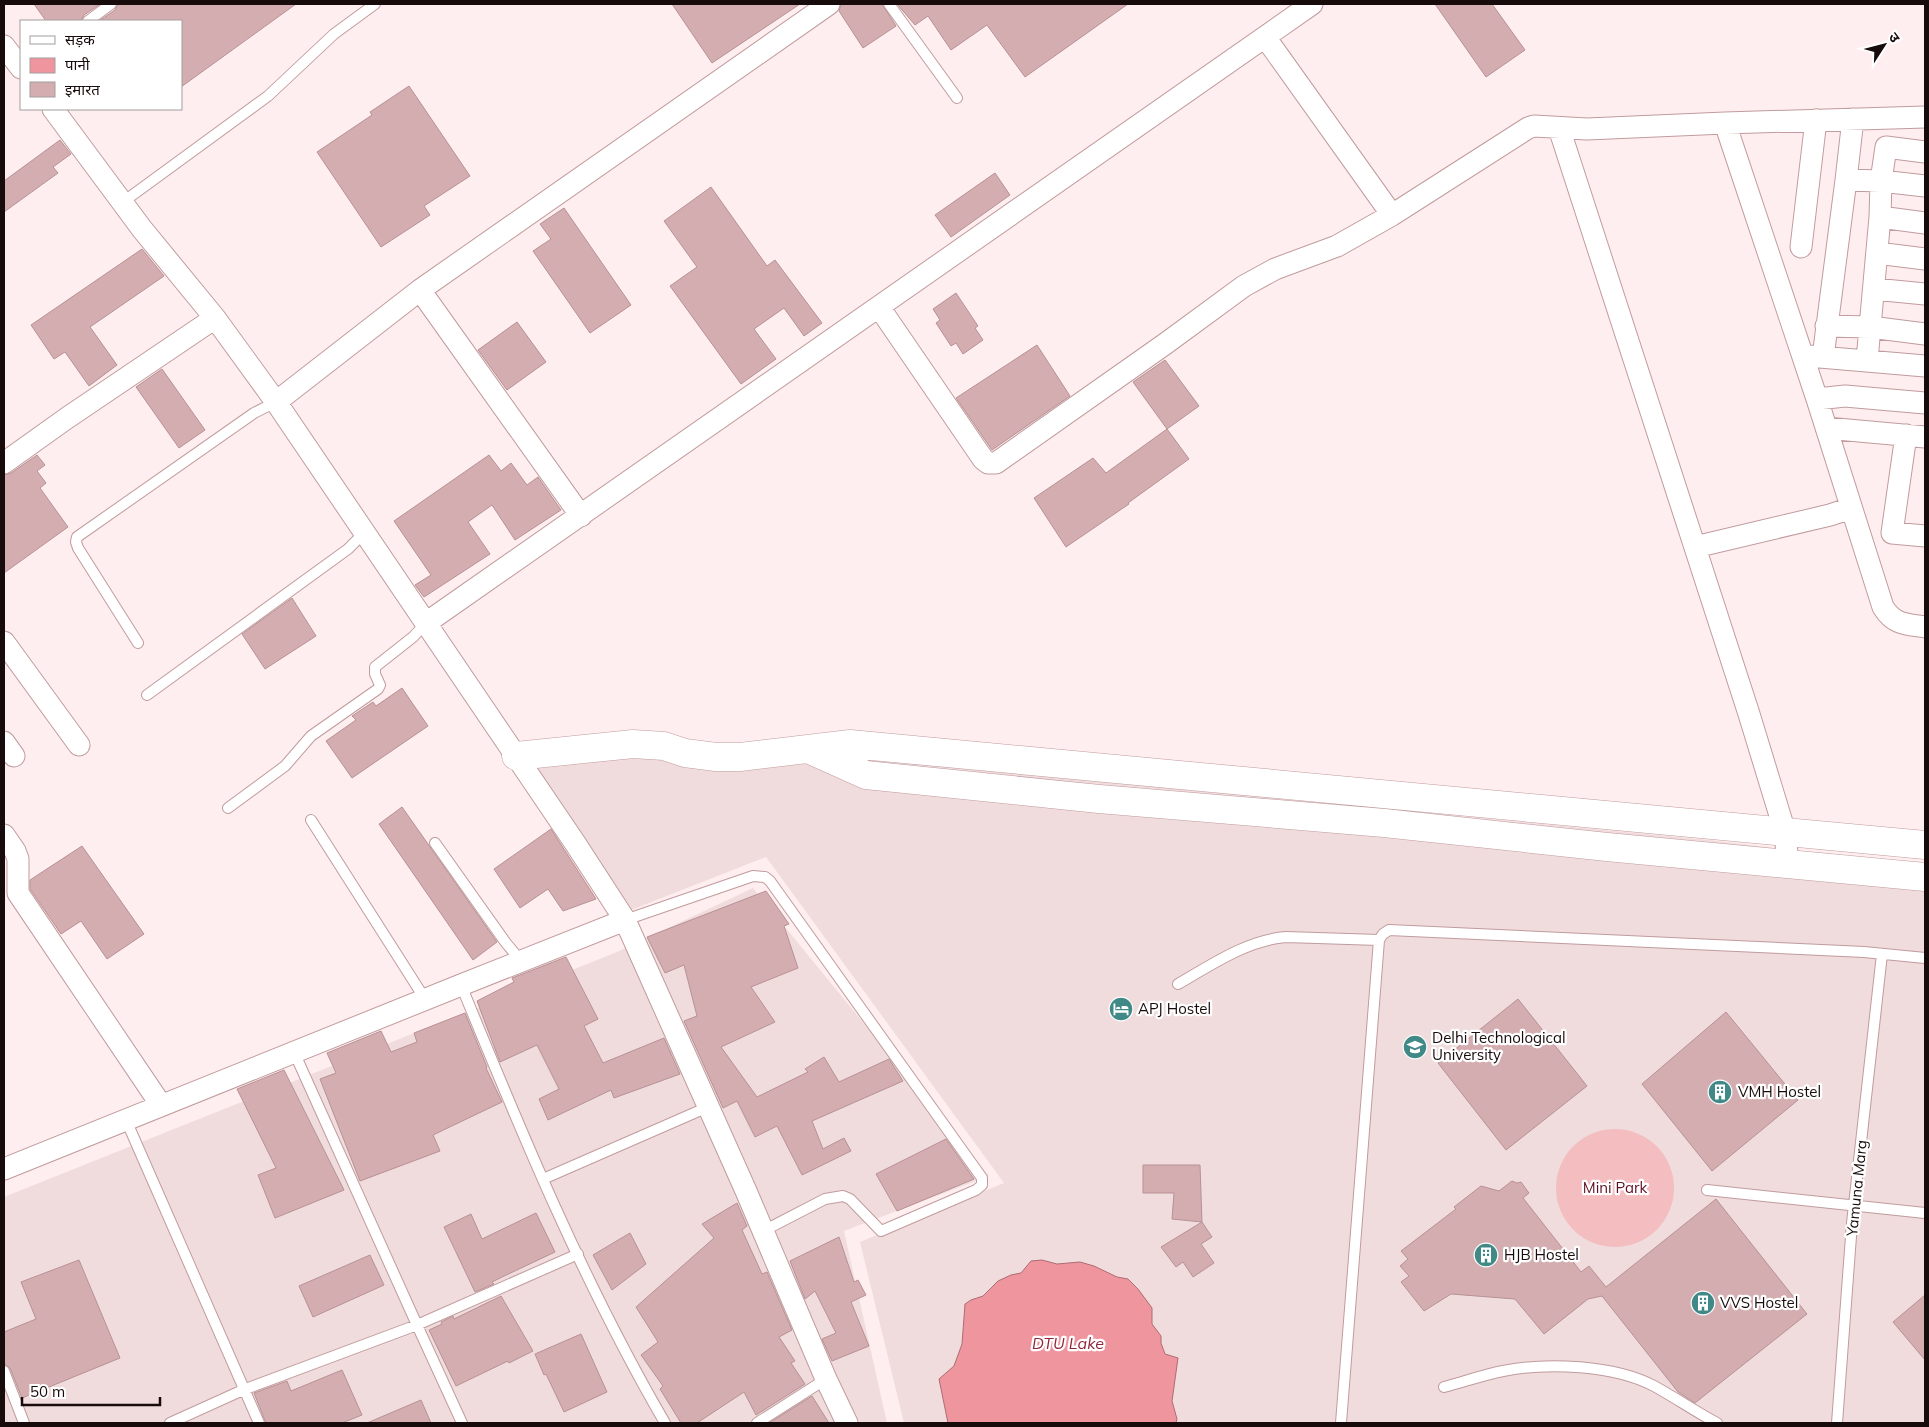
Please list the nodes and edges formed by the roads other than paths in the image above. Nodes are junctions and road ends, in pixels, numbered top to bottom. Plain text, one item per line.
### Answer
1 (111, 4) edge
2 (375, 4) edge
3 (829, 4) edge
4 (889, 4) edge
5 (1312, 4) edge
6 (89, 20) edge
7 (1265, 37) junction
8 (4, 46) edge
9 (20, 67) edge
10 (957, 98) dead end
11 (54, 110) edge
12 (1925, 117) edge
13 (1891, 118) junction
14 (1853, 119) junction
15 (1816, 120) junction
16 (1725, 123) junction
17 (1560, 128) junction
18 (1886, 147) junction
19 (1925, 152) edge
20 (1846, 180) junction
21 (1881, 181) junction
22 (1925, 186) edge
23 (123, 202) junction
24 (1392, 215) junction
25 (1880, 217) junction
26 (1925, 223) edge
27 (1802, 247) dead end
28 (1877, 252) junction
29 (1925, 259) edge
30 (420, 290) junction
31 (1874, 290) junction
32 (1925, 294) edge
33 (879, 308) junction
34 (215, 318) junction
35 (1826, 326) junction
36 (1870, 327) junction
37 (1925, 334) edge
38 (1812, 356) junction
39 (1867, 360) junction
40 (1925, 366) edge
41 (1817, 399) junction
42 (276, 402) junction
43 (1925, 403) edge
44 (1826, 428) junction
45 (1915, 436) edge
46 (4, 463) edge
47 (1851, 508) junction
48 (581, 516) junction
49 (364, 533) junction
50 (1892, 533) junction
51 (1925, 536) edge
52 (1695, 547) junction
53 (1865, 550) junction
54 (426, 623) junction
55 (1925, 627) edge
56 (4, 642) edge
57 (138, 643) dead end
58 (147, 696) dead end
59 (79, 745) dead end
60 (808, 749) junction
61 (516, 756) junction
62 (228, 808) dead end
63 (311, 820) dead end
64 (1785, 832) junction
65 (4, 835) edge
66 (435, 843) dead end
67 (1925, 845) edge
68 (1788, 865) junction
69 (1925, 877) edge
70 (625, 920) junction
71 (1379, 940) junction
72 (1882, 954) junction
73 (1925, 958) edge
74 (521, 961) junction
75 (1178, 984) dead end
76 (460, 985) junction
77 (425, 999) junction
78 (294, 1052) junction
79 (161, 1105) junction
80 (708, 1107) junction
81 (126, 1120) junction
82 (4, 1169) edge
83 (543, 1179) junction
84 (1708, 1190) dead end
85 (1854, 1207) junction
86 (1925, 1213) edge
87 (763, 1230) junction
88 (578, 1254) junction
89 (417, 1325) junction
90 (4, 1371) edge
91 (826, 1380) junction
92 (1444, 1387) dead end
93 (243, 1390) junction
94 (24, 1423) edge
95 (170, 1423) edge
96 (259, 1423) edge
97 (462, 1423) edge
98 (665, 1423) edge
99 (757, 1423) edge
100 (847, 1423) edge
101 (1341, 1423) edge
102 (1717, 1423) edge
103 (1837, 1423) edge

1 - 6 lane
2 - 23 lane
3 - 30 street
4 - 10 lane
5 - 7 street
7 - 24 street
7 - 33 street
8 - 9 street
11 - 23 street
12 - 13 street
13 - 14 street
13 - 18 street
14 - 15 street
14 - 20 street
15 - 16 street
15 - 27 street
16 - 17 street
16 - 38 street
17 - 24 street
17 - 52 street
18 - 19 street
18 - 21 street
20 - 21 street
20 - 35 street
21 - 22 street
21 - 25 street
23 - 34 street
24 - 33 street
25 - 26 street
25 - 28 street
28 - 29 street
28 - 31 street
30 - 42 street
30 - 48 street
31 - 32 street
31 - 36 street
33 - 48 street
34 - 42 street
34 - 46 street
35 - 36 street
35 - 38 street
36 - 37 street
36 - 39 street
38 - 39 street
38 - 41 street
39 - 40 street
41 - 43 street
41 - 44 street
42 - 49 street
42 - 57 lane
44 - 45 street
44 - 47 street
45 - 50 street
47 - 52 street
47 - 53 street
48 - 54 street
49 - 54 street
49 - 58 lane
50 - 51 street
50 - 53 street
52 - 64 street
53 - 55 street
54 - 61 street
54 - 62 lane
56 - 59 street
60 - 61 street
60 - 64 street
60 - 68 street
61 - 70 street
63 - 77 lane
64 - 67 street
64 - 68 street
65 - 79 street
66 - 74 lane
68 - 69 street
70 - 74 street
70 - 80 street
70 - 87 lane
71 - 72 lane
71 - 75 lane
71 - 101 lane
72 - 73 lane
72 - 85 lane, Yamuna Marg
74 - 76 street
76 - 77 street
76 - 83 lane
77 - 78 street
78 - 79 street
78 - 89 lane
79 - 81 street
80 - 83 lane
80 - 87 street
81 - 82 street
81 - 93 lane
83 - 88 lane
84 - 85 lane
85 - 86 lane
85 - 103 lane, Yamuna Marg
87 - 91 street
88 - 89 lane
88 - 98 lane
89 - 93 lane
89 - 97 lane
90 - 94 lane
91 - 99 lane
91 - 100 street
92 - 102 lane
93 - 95 lane
93 - 96 lane

